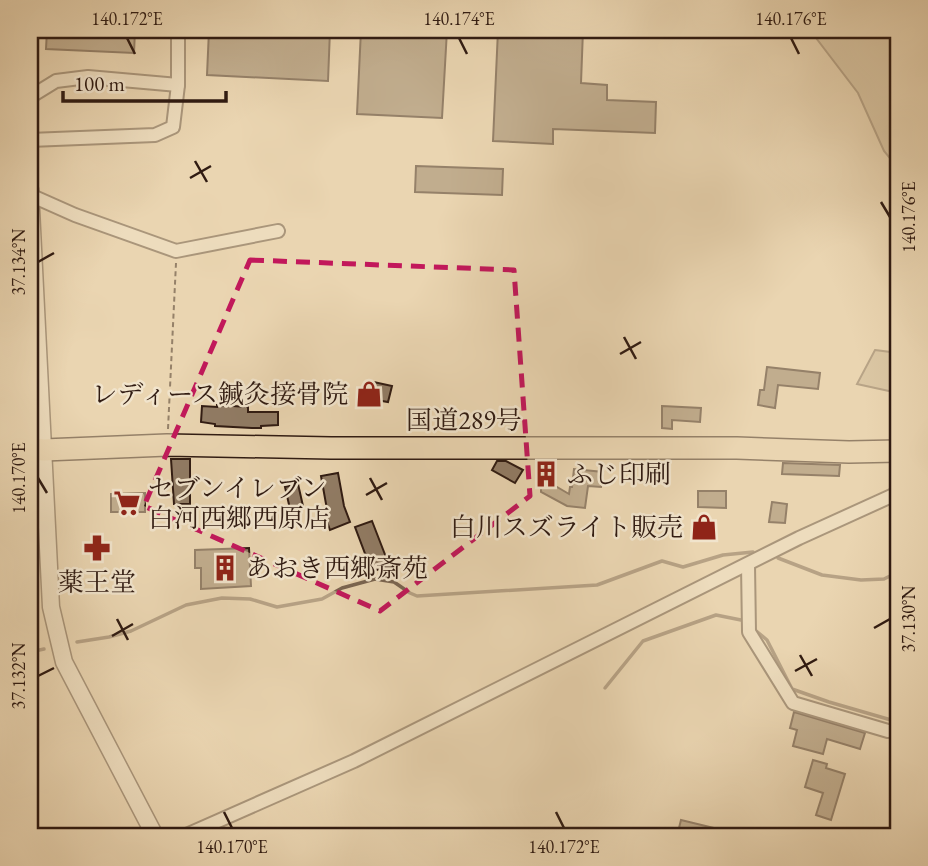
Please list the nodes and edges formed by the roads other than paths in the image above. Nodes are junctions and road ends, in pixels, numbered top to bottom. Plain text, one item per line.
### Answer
1 (178, 30) edge
2 (178, 85) junction
3 (30, 97) edge
4 (30, 140) edge
5 (30, 188) edge
6 (30, 195) edge
7 (278, 231) dead end
8 (37, 450) edge
9 (898, 451) edge
10 (898, 493) edge
11 (748, 565) junction
12 (888, 731) dead end
13 (155, 836) edge
14 (184, 836) edge

1 - 2 street
2 - 3 street
2 - 4 street
5 - 6 street
6 - 7 street
6 - 8 street
8 - 9 highway, 国道289号
8 - 13 street
10 - 11 street
11 - 12 street
11 - 14 street

